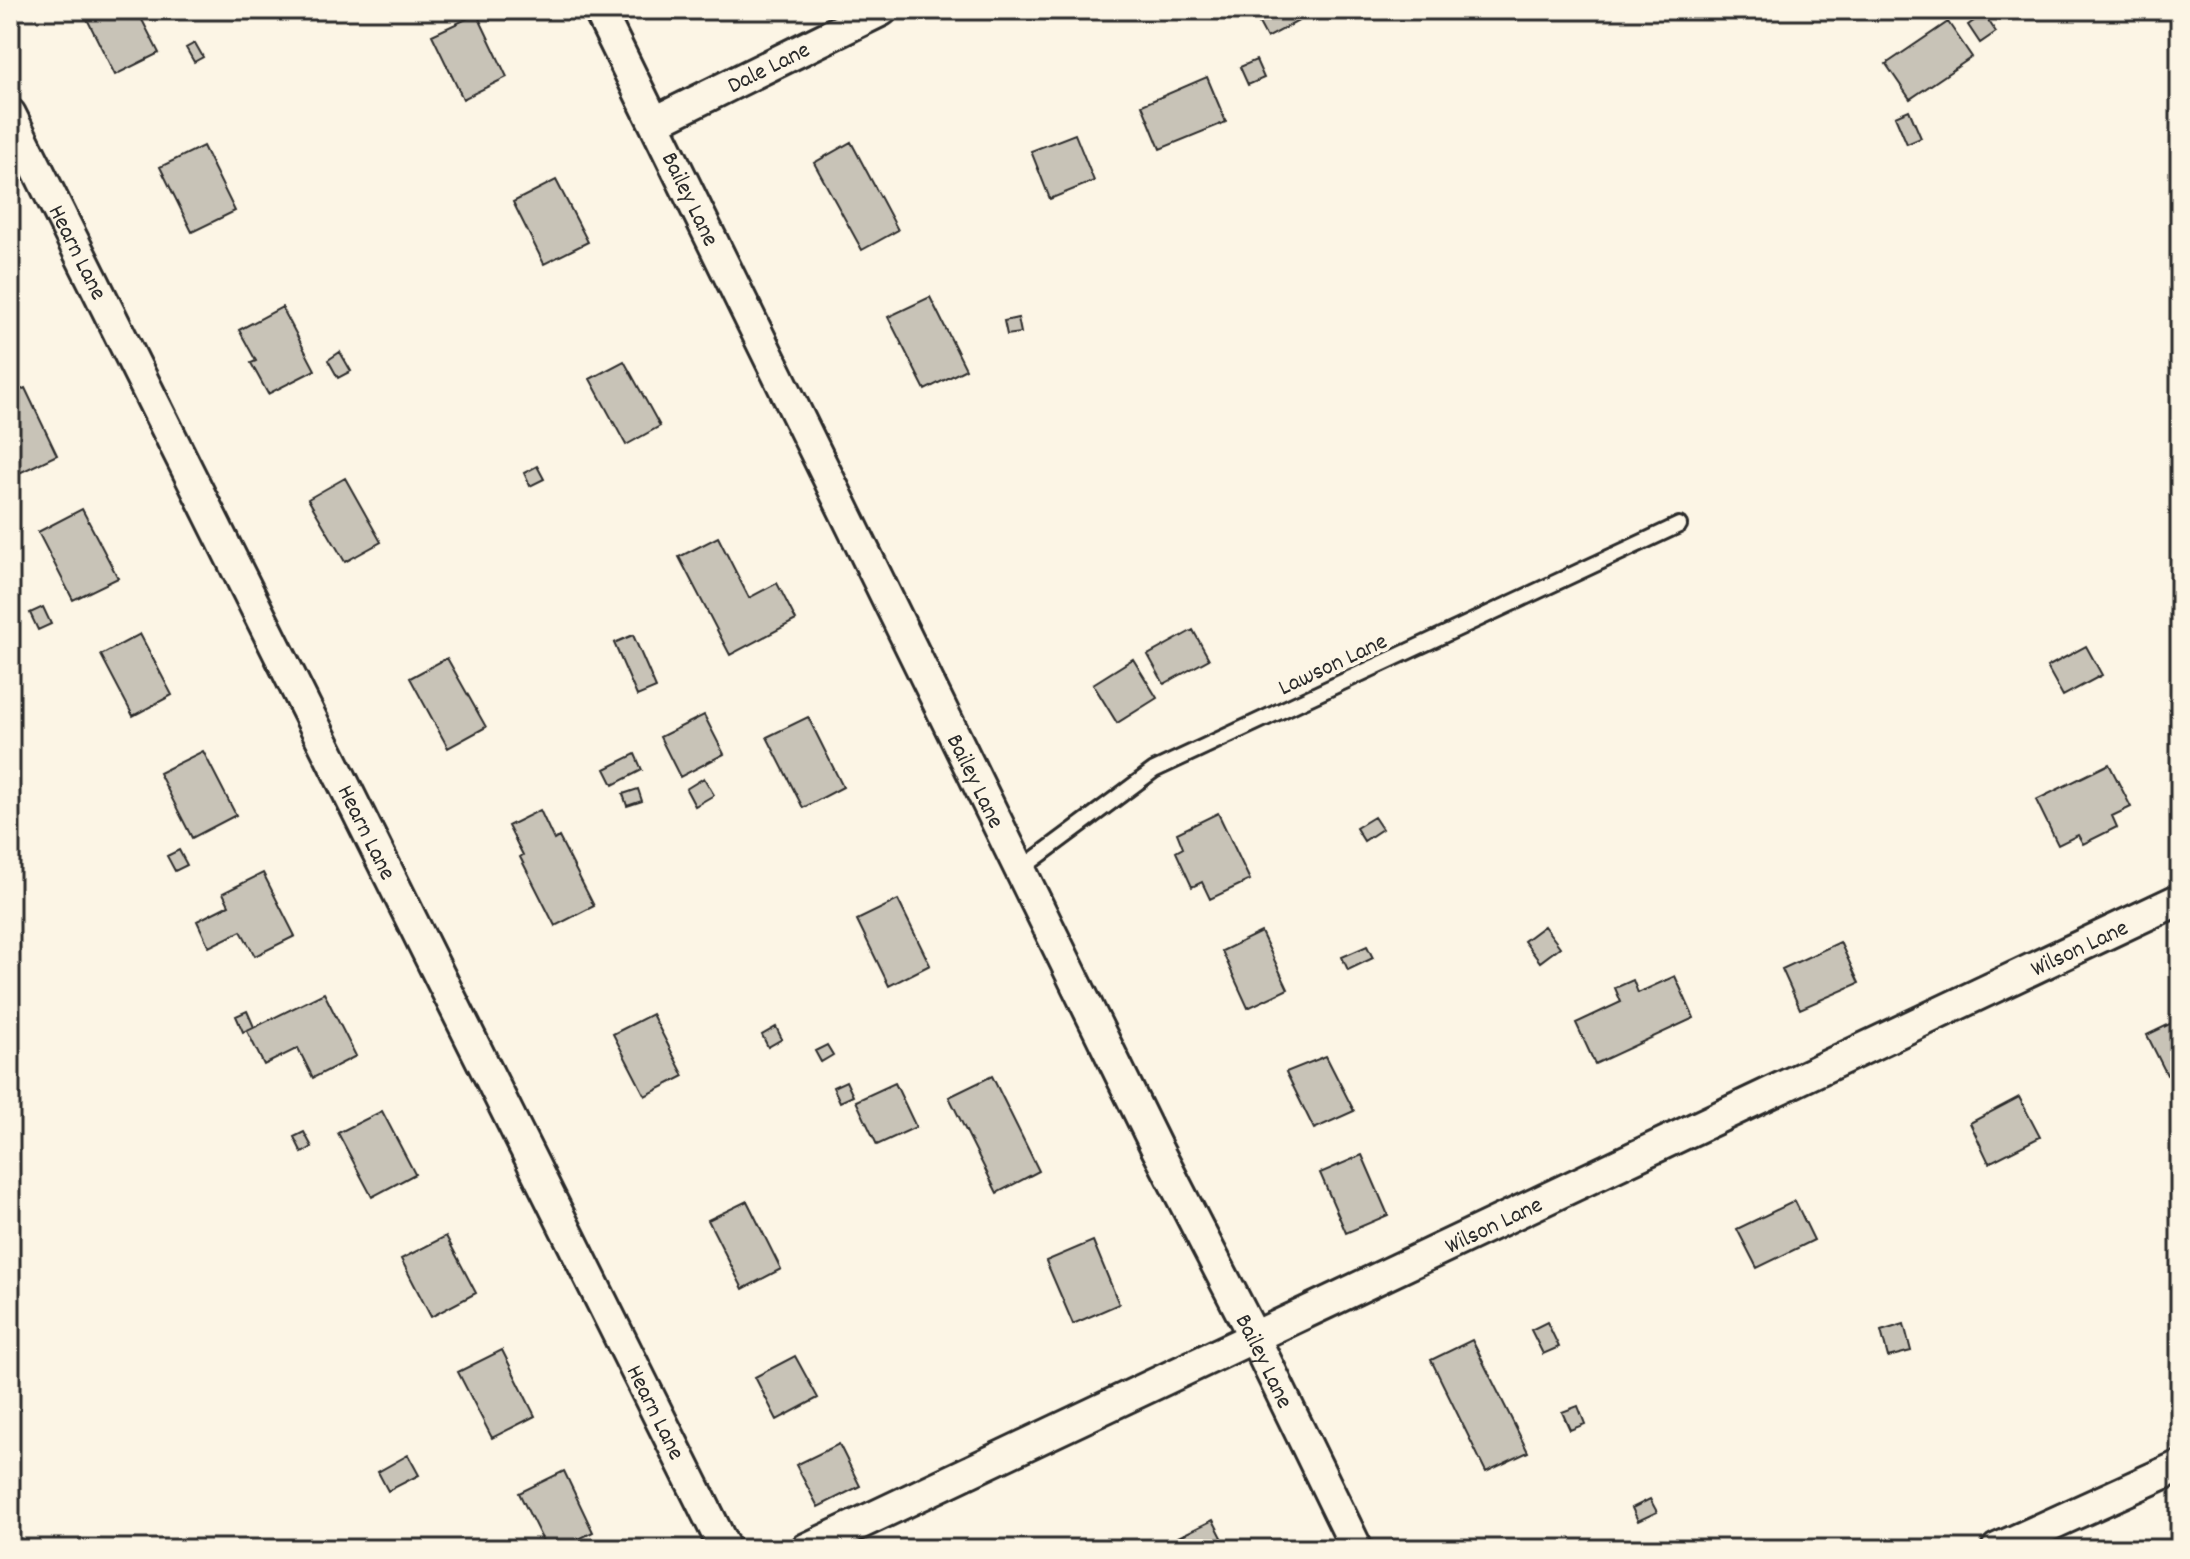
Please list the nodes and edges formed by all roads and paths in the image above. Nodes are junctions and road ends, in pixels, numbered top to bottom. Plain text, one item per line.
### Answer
1 (599, 10) edge
2 (882, 10) edge
3 (10, 114) edge
4 (655, 122) junction
5 (1679, 525) dead end
6 (1021, 869) junction
7 (2180, 899) edge
8 (1254, 1337) junction
9 (2180, 1466) edge
10 (725, 1549) edge
11 (806, 1549) edge
12 (1357, 1549) edge
13 (1997, 1549) edge

1 - 4 street, Bailey Lane
2 - 4 street, Dale Lane
3 - 10 street, Hearn Lane
4 - 6 street, Bailey Lane
5 - 6 lane, Lawson Lane
6 - 8 street, Bailey Lane
7 - 8 street, Wilson Lane
8 - 11 street, Wilson Lane
8 - 12 street, Bailey Lane
9 - 13 street

